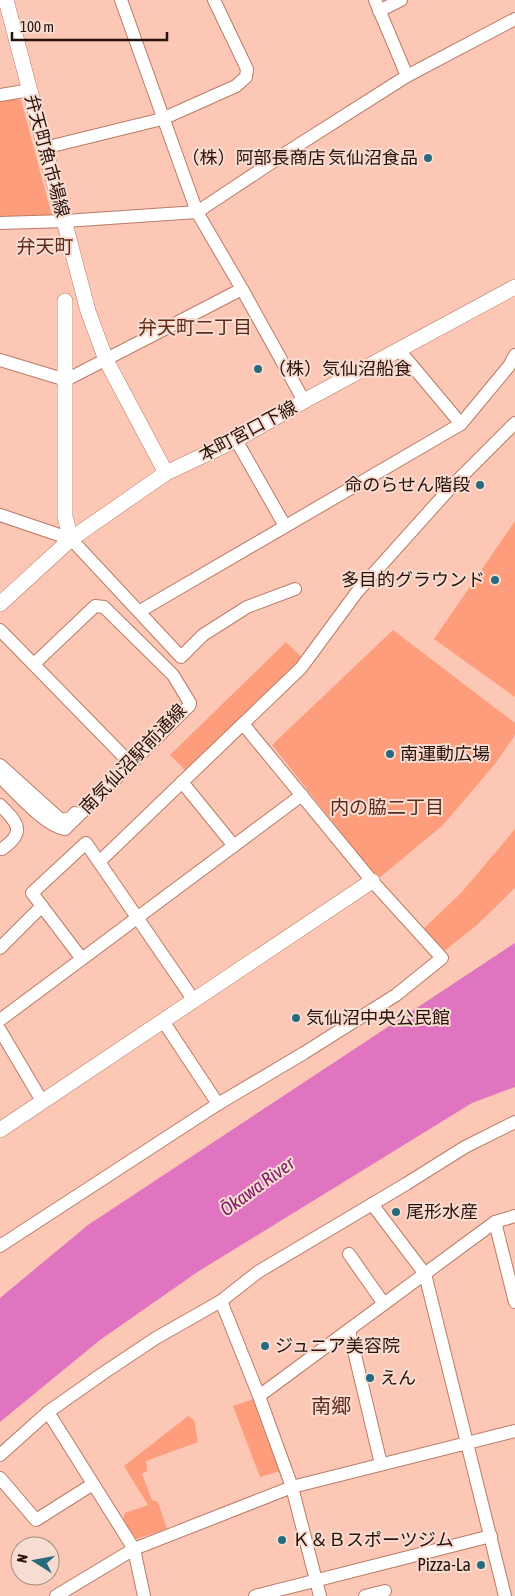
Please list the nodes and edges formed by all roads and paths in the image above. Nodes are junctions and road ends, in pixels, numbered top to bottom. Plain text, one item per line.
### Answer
1 (6, 0) edge
2 (121, 0) edge
3 (214, 0) edge
4 (401, 0) edge
5 (377, 6) edge
6 (515, 19) edge
7 (407, 76) junction
8 (30, 90) junction
9 (0, 95) edge
10 (162, 119) junction
11 (44, 148) junction
12 (197, 212) junction
13 (65, 221) junction
14 (0, 224) edge
15 (515, 287) edge
16 (242, 288) junction
17 (65, 301) dead end
18 (399, 350) junction
19 (515, 355) edge
20 (0, 360) edge
21 (106, 360) junction
22 (66, 380) junction
23 (304, 401) junction
24 (515, 423) edge
25 (461, 424) junction
26 (236, 440) junction
27 (166, 474) junction
28 (0, 516) edge
29 (285, 526) junction
30 (71, 539) junction
31 (295, 588) dead end
32 (0, 604) edge
33 (140, 611) junction
34 (0, 630) edge
35 (36, 666) junction
36 (243, 724) junction
37 (130, 762) junction
38 (0, 769) edge
39 (182, 782) junction
40 (302, 795) junction
41 (0, 805) edge
42 (234, 846) junction
43 (0, 849) edge
44 (99, 862) junction
45 (372, 881) junction
46 (42, 906) junction
47 (138, 918) junction
48 (0, 948) edge
49 (82, 959) junction
50 (193, 999) junction
51 (0, 1020) edge
52 (162, 1020) junction
53 (0, 1030) edge
54 (42, 1101) junction
55 (218, 1104) junction
56 (514, 1126) edge
57 (0, 1130) edge
58 (372, 1204) junction
59 (515, 1216) edge
60 (495, 1222) junction
61 (1, 1244) edge
62 (348, 1254) dead end
63 (425, 1274) junction
64 (221, 1301) junction
65 (515, 1302) edge
66 (384, 1304) junction
67 (349, 1330) junction
68 (259, 1396) junction
69 (48, 1412) junction
70 (515, 1431) edge
71 (467, 1443) junction
72 (0, 1455) edge
73 (382, 1464) junction
74 (0, 1478) edge
75 (93, 1484) junction
76 (292, 1487) junction
77 (490, 1536) junction
78 (134, 1549) junction
79 (316, 1580) junction
80 (385, 1591) dead end
81 (56, 1596) edge
82 (144, 1596) edge
83 (255, 1596) edge
84 (320, 1596) edge
85 (365, 1596) edge
86 (505, 1596) edge

1 - 8 street, 弁天町魚市場線
2 - 10 street
3 - 10 street
4 - 5 street
5 - 7 street
6 - 7 street
7 - 12 street
8 - 9 street
8 - 11 street, 弁天町魚市場線
10 - 11 street
10 - 12 street
11 - 13 street, 弁天町魚市場線
12 - 13 street
12 - 16 street
13 - 14 street
13 - 21 street, 弁天町魚市場線
15 - 18 street, 本町宮口下線
16 - 21 street
16 - 23 street
17 - 22 street
18 - 23 street, 本町宮口下線
18 - 25 street
19 - 25 street
20 - 22 street
21 - 22 street
21 - 27 street, 弁天町魚市場線
22 - 30 street
23 - 26 street, 本町宮口下線
24 - 36 street
25 - 29 street
26 - 27 street, 本町宮口下線
26 - 29 street
27 - 30 street, 本町宮口下線
28 - 30 street
29 - 33 street
30 - 32 street, 本町宮口下線
30 - 33 street
31 - 33 street
34 - 35 street
35 - 37 street
35 - 37 street, 南気仙沼駅前通線
36 - 39 street
36 - 40 street
37 - 38 street, 南気仙沼駅前通線
39 - 42 street
39 - 44 street
40 - 42 street
40 - 45 street
41 - 43 street
42 - 47 street
44 - 46 street
44 - 47 street
45 - 50 street
45 - 55 street
46 - 48 street
46 - 49 street
47 - 49 street
47 - 50 street
49 - 51 street
50 - 52 street
52 - 54 street
52 - 55 street
53 - 54 street
54 - 57 street
55 - 61 street
56 - 58 street
58 - 63 street
58 - 64 street
59 - 60 street
60 - 63 street
60 - 65 street
62 - 66 street
63 - 66 street
63 - 71 street
64 - 68 street
64 - 69 street
66 - 67 street
67 - 68 street
67 - 73 street
68 - 76 street
69 - 72 street
69 - 75 street
70 - 71 street
71 - 73 street
71 - 77 street
73 - 76 street
74 - 75 street
75 - 78 street
76 - 78 street
76 - 79 street
77 - 79 street
77 - 86 street
78 - 81 street
78 - 82 street
79 - 83 street
79 - 84 street
80 - 85 street

